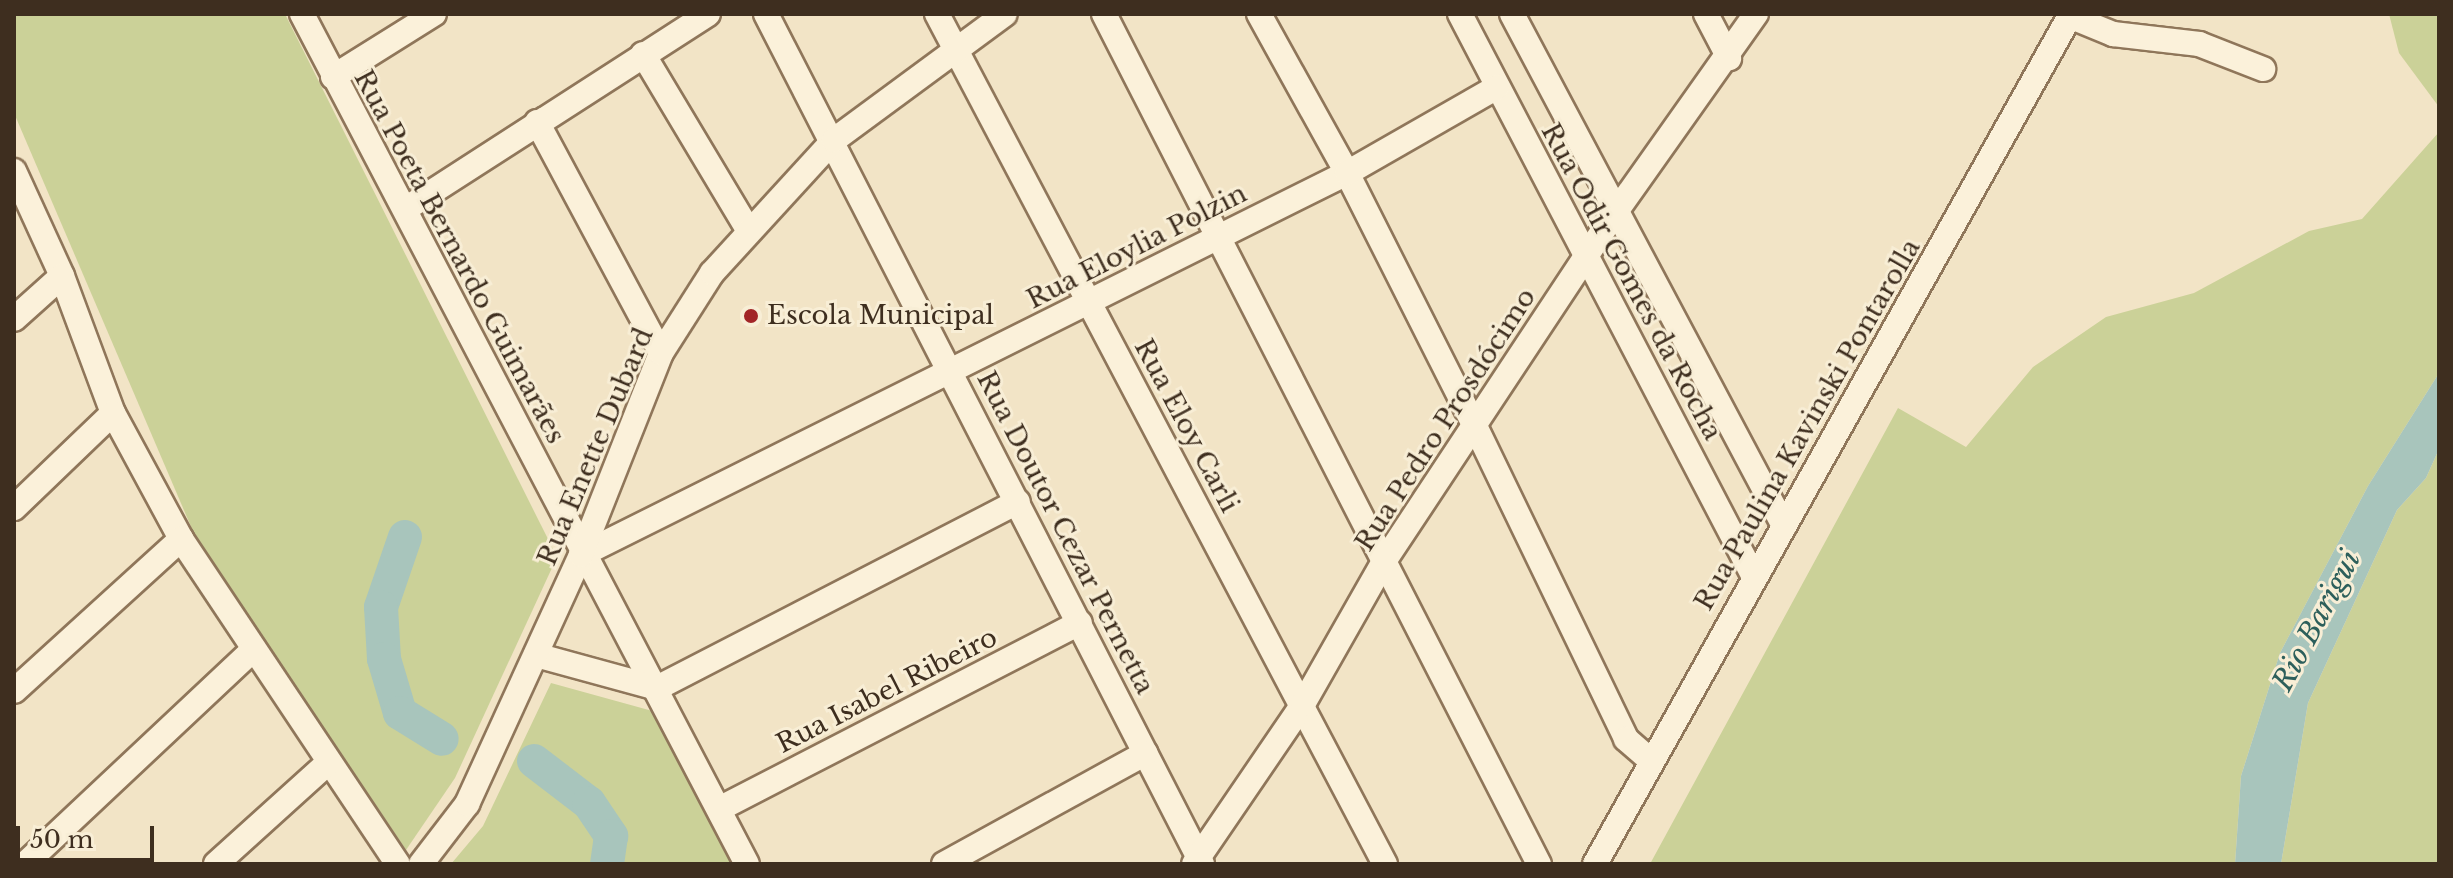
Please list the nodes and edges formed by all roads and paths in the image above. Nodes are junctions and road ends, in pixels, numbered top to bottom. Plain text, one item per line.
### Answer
1 (302, 14) edge
2 (434, 14) edge
3 (708, 14) edge
4 (766, 14) edge
5 (937, 14) edge
6 (1005, 14) edge
7 (1104, 14) edge
8 (1259, 14) edge
9 (1460, 14) edge
10 (1512, 14) edge
11 (1706, 14) edge
12 (1756, 14) edge
13 (2061, 19) edge
14 (955, 51) junction
15 (643, 54) junction
16 (1729, 58) junction
17 (2263, 69) dead end
18 (333, 77) junction
19 (1497, 87) junction
20 (537, 122) junction
21 (834, 140) junction
22 (14, 171) edge
23 (1347, 173) junction
24 (407, 208) junction
25 (1615, 213) junction
26 (749, 231) junction
27 (1218, 238) junction
28 (1587, 255) junction
29 (62, 276) junction
30 (1089, 302) junction
31 (14, 319) edge
32 (661, 353) junction
33 (952, 371) junction
34 (113, 413) junction
35 (1475, 426) junction
36 (1018, 502) junction
37 (14, 508) edge
38 (1784, 526) junction
39 (181, 539) junction
40 (581, 555) junction
41 (1383, 563) junction
42 (1753, 575) junction
43 (1080, 623) junction
44 (254, 649) junction
45 (536, 655) junction
46 (657, 688) junction
47 (14, 691) edge
48 (1303, 704) junction
49 (1146, 753) junction
50 (1651, 761) junction
51 (329, 762) junction
52 (719, 809) junction
53 (1198, 862) edge
54 (25, 864) edge
55 (216, 864) edge
56 (398, 864) edge
57 (421, 864) edge
58 (747, 864) edge
59 (944, 864) edge
60 (1385, 864) edge
61 (1539, 864) edge
62 (1595, 864) edge

1 - 18 street, Rua Poeta Bernardo Guimarães
2 - 18 street
3 - 15 street
4 - 21 street, Rua Doutor Cezar Pernetta
5 - 14 street, Rua Eloy Carli
6 - 14 street, Rua Enette Dubard
7 - 27 street
8 - 23 street
9 - 19 street, Rua Odir Gomes da Rocha
10 - 25 street, Rua Odir Gomes da Rocha
11 - 16 street
12 - 16 street, Rua Pedro Prosdócimo
13 - 17 street
13 - 38 street, Rua Paulina Kavinski Pontarolla
14 - 21 street, Rua Enette Dubard
14 - 30 street, Rua Eloy Carli
15 - 20 street
15 - 26 street
16 - 25 street, Rua Pedro Prosdócimo
18 - 24 street, Rua Poeta Bernardo Guimarães
19 - 23 street, Rua Eloylia Polzin
19 - 28 street, Rua Odir Gomes da Rocha
20 - 24 street
20 - 32 street
21 - 26 street, Rua Enette Dubard
21 - 33 street, Rua Doutor Cezar Pernetta
22 - 29 street
23 - 27 street, Rua Eloylia Polzin
23 - 35 street
24 - 40 street, Rua Poeta Bernardo Guimarães
25 - 28 street, Rua Pedro Prosdócimo
25 - 38 street, Rua Odir Gomes da Rocha
26 - 32 street, Rua Enette Dubard
27 - 30 street, Rua Eloylia Polzin
27 - 41 street
28 - 35 street, Rua Pedro Prosdócimo
28 - 42 street, Rua Odir Gomes da Rocha
29 - 31 street
29 - 34 street
30 - 33 street, Rua Eloylia Polzin
30 - 48 street, Rua Eloy Carli
32 - 40 street, Rua Enette Dubard
33 - 36 street, Rua Doutor Cezar Pernetta
33 - 40 street, Rua Eloylia Polzin
34 - 37 street
34 - 39 street
35 - 41 street, Rua Pedro Prosdócimo
35 - 50 street
36 - 43 street, Rua Doutor Cezar Pernetta
36 - 46 street
38 - 42 street, Rua Paulina Kavinski Pontarolla
39 - 44 street
39 - 47 street
40 - 45 street, Rua Enette Dubard
40 - 46 street, Rua Poeta Bernardo Guimarães
41 - 48 street, Rua Pedro Prosdócimo
41 - 61 street
42 - 50 street, Rua Paulina Kavinski Pontarolla
43 - 49 street, Rua Doutor Cezar Pernetta
43 - 52 street, Rua Isabel Ribeiro
44 - 51 street
44 - 54 street
45 - 46 street
45 - 57 street, Rua Enette Dubard
46 - 52 street, Rua Poeta Bernardo Guimarães
48 - 53 street, Rua Pedro Prosdócimo
48 - 60 street, Rua Eloy Carli
49 - 53 street, Rua Doutor Cezar Pernetta
49 - 59 street
50 - 62 street, Rua Paulina Kavinski Pontarolla
51 - 55 street
51 - 56 street
52 - 58 street, Rua Poeta Bernardo Guimarães

